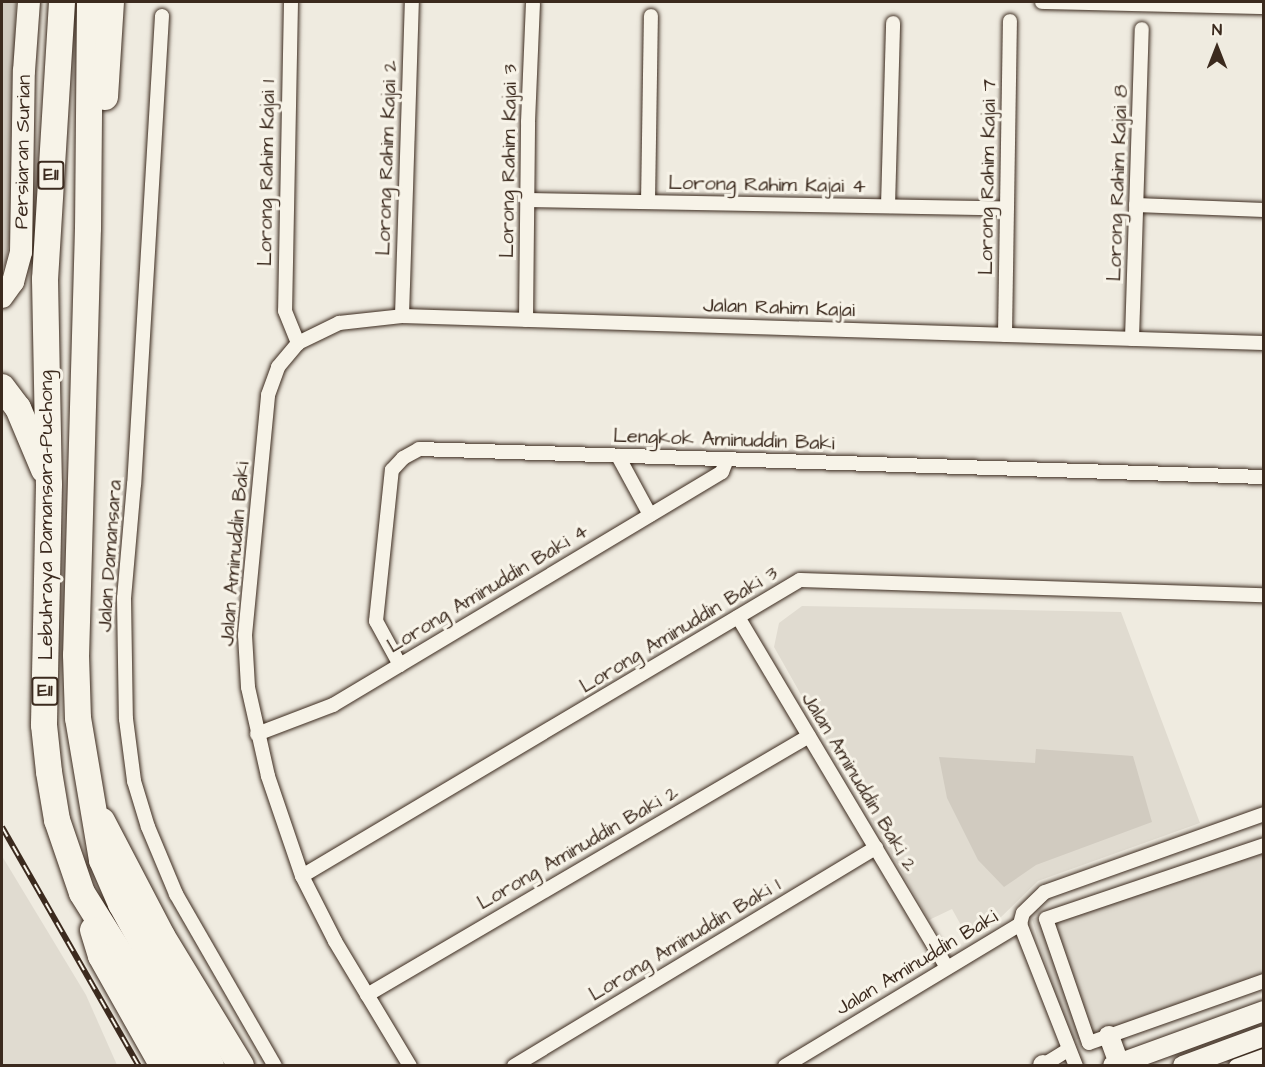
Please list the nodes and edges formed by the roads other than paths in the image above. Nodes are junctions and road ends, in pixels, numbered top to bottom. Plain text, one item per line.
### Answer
1 (29, 2) edge
2 (46, 2) edge
3 (62, 2) edge
4 (90, 2) edge
5 (111, 2) edge
6 (291, 2) edge
7 (412, 2) edge
8 (1042, 2) edge
9 (1160, 3) edge
10 (533, 4) dead end
11 (1263, 7) edge
12 (162, 16) dead end
13 (651, 16) dead end
14 (1010, 21) dead end
15 (893, 23) dead end
16 (1142, 29) dead end
17 (57, 71) junction
18 (88, 194) junction
19 (527, 200) junction
20 (648, 202) junction
21 (1136, 205) junction
22 (888, 206) junction
23 (1007, 208) junction
24 (1263, 210) edge
25 (2, 297) edge
26 (402, 316) junction
27 (526, 320) junction
28 (1005, 335) junction
29 (1132, 339) junction
30 (298, 343) junction
31 (1263, 343) edge
32 (2, 387) edge
33 (618, 456) junction
34 (727, 459) junction
35 (1263, 477) edge
36 (49, 484) junction
37 (650, 515) junction
38 (1263, 595) edge
39 (738, 617) junction
40 (400, 665) junction
41 (257, 734) junction
42 (809, 735) junction
43 (96, 810) junction
44 (1263, 814) edge
45 (1263, 845) edge
46 (876, 848) junction
47 (302, 876) junction
48 (82, 893) junction
49 (1020, 924) junction
50 (947, 967) junction
51 (1064, 974) junction
52 (1263, 981) edge
53 (1043, 982) junction
54 (368, 995) junction
55 (1263, 1011) edge
56 (1109, 1036) junction
57 (1263, 1036) edge
58 (1068, 1050) junction
59 (1263, 1056) edge
60 (1116, 1064) edge
61 (163, 1065) edge
62 (187, 1065) edge
63 (211, 1065) edge
64 (241, 1065) edge
65 (275, 1065) edge
66 (410, 1065) edge
67 (514, 1065) edge
68 (785, 1065) edge
69 (1043, 1065) edge
70 (1076, 1065) edge
71 (1182, 1065) edge
72 (1236, 1065) edge

1 - 25 main road, Persiaran Surian
2 - 17 highway
3 - 17 highway, Lebuhraya Damansara–Puchong / E11
4 - 18 highway, Lebuhraya Damansara–Puchong / E11
5 - 18 highway
6 - 30 street, Lorong Rahim Kajai 1
7 - 26 street, Lorong Rahim Kajai 2
8 - 9 street
9 - 11 street
10 - 19 street, Lorong Rahim Kajai 3
12 - 65 street, Jalan Damansara
13 - 20 street
14 - 23 street, Lorong Rahim Kajai 7
15 - 22 street
16 - 21 street, Lorong Rahim Kajai 8
17 - 36 highway, Lebuhraya Damansara–Puchong / E11
18 - 43 highway, Lebuhraya Damansara–Puchong / E11
19 - 20 street, Lorong Rahim Kajai 4
19 - 27 street, Lorong Rahim Kajai 3
20 - 22 street, Lorong Rahim Kajai 4
21 - 24 street
21 - 29 street, Lorong Rahim Kajai 8
22 - 23 street, Lorong Rahim Kajai 4
23 - 28 street, Lorong Rahim Kajai 7
26 - 27 street, Jalan Rahim Kajai
26 - 30 street, Jalan Rahim Kajai
27 - 28 street, Jalan Rahim Kajai
28 - 29 street, Jalan Rahim Kajai
29 - 31 street, Jalan Rahim Kajai
30 - 41 street, Jalan Aminuddin Baki
32 - 36 highway
33 - 34 street, Lengkok Aminuddin Baki
33 - 37 street
33 - 40 street, Lengkok Aminuddin Baki
34 - 35 street, Lengkok Aminuddin Baki
34 - 37 street, Lorong Aminuddin Baki 4
36 - 48 highway, Lebuhraya Damansara–Puchong / E11
37 - 40 street, Lorong Aminuddin Baki 4
38 - 39 street, Lorong Aminuddin Baki 3
39 - 42 street, Jalan Aminuddin Baki 2
39 - 47 street, Lorong Aminuddin Baki 3
40 - 41 street, Lorong Aminuddin Baki 4
41 - 47 street, Jalan Aminuddin Baki
42 - 46 street, Jalan Aminuddin Baki 2
42 - 54 street, Lorong Aminuddin Baki 2
43 - 63 highway, Lebuhraya Damansara–Puchong / E11
43 - 64 highway
44 - 49 street, Jalan Aminuddin Baki
45 - 51 street
46 - 50 street, Jalan Aminuddin Baki 2
46 - 67 street, Lorong Aminuddin Baki 1
47 - 54 street, Jalan Aminuddin Baki
48 - 61 highway
48 - 62 highway, Lebuhraya Damansara–Puchong / E11
49 - 50 street, Jalan Aminuddin Baki
49 - 53 street
50 - 68 street, Jalan Aminuddin Baki
51 - 53 street
51 - 56 street
52 - 56 street
53 - 58 street
54 - 66 street, Jalan Aminuddin Baki
55 - 60 main road
56 - 60 main road
57 - 71 main road
58 - 69 street
58 - 70 street
59 - 72 street

